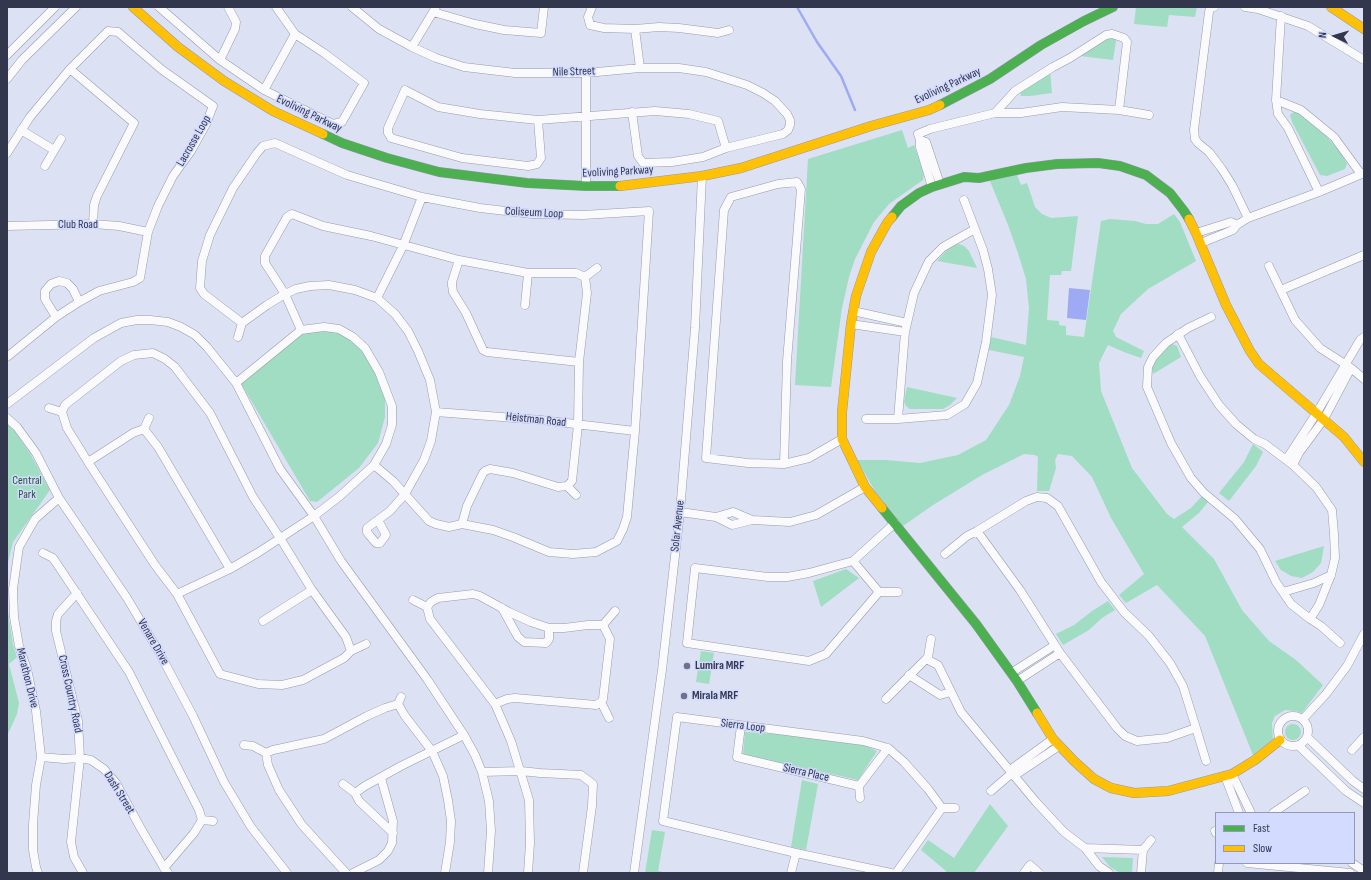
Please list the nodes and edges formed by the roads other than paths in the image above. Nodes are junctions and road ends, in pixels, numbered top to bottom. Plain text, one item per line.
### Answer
1 (55, 7) edge
2 (76, 7) edge
3 (133, 7) edge
4 (159, 7) edge
5 (228, 7) edge
6 (276, 7) edge
7 (352, 7) edge
8 (544, 7) edge
9 (592, 7) edge
10 (1214, 7) edge
11 (1245, 7) edge
12 (1331, 7) edge
13 (1109, 8) edge
14 (435, 10) edge
15 (1281, 16) junction
16 (42, 20) junction
17 (635, 29) junction
18 (1364, 29) edge
19 (52, 30) junction
20 (729, 30) dead end
21 (295, 34) junction
22 (412, 47) junction
23 (7, 55) edge
24 (220, 60) junction
25 (1364, 60) edge
26 (640, 68) junction
27 (70, 69) junction
28 (586, 73) junction
29 (7, 79) edge
30 (264, 90) junction
31 (1276, 100) junction
32 (1119, 110) junction
33 (632, 112) junction
34 (994, 113) junction
35 (586, 115) junction
36 (1149, 115) dead end
37 (538, 120) junction
38 (21, 130) junction
39 (61, 139) dead end
40 (726, 148) junction
41 (54, 150) junction
42 (7, 153) edge
43 (45, 166) dead end
44 (1363, 174) edge
45 (702, 176) junction
46 (586, 186) junction
47 (936, 186) junction
48 (1319, 192) junction
49 (422, 197) junction
50 (964, 200) dead end
51 (1248, 218) junction
52 (93, 224) junction
53 (1237, 225) junction
54 (7, 226) edge
55 (975, 229) junction
56 (148, 232) junction
57 (1196, 234) junction
58 (1201, 243) junction
59 (404, 246) junction
60 (1364, 255) edge
61 (459, 260) junction
62 (1269, 266) dead end
63 (597, 268) dead end
64 (528, 273) junction
65 (585, 277) junction
66 (1281, 290) junction
67 (285, 294) junction
68 (377, 298) junction
69 (79, 302) junction
70 (525, 305) dead end
71 (853, 311) junction
72 (56, 317) junction
73 (1211, 317) dead end
74 (242, 323) junction
75 (907, 323) junction
76 (851, 324) junction
77 (301, 330) junction
78 (905, 332) junction
79 (1178, 334) junction
80 (238, 337) dead end
81 (1364, 337) edge
82 (7, 357) edge
83 (579, 362) junction
84 (1348, 367) junction
85 (1364, 379) edge
86 (236, 383) junction
87 (7, 404) edge
88 (49, 408) dead end
89 (62, 412) junction
90 (436, 412) junction
91 (1320, 417) junction
92 (7, 418) edge
93 (149, 418) dead end
94 (866, 419) dead end
95 (898, 419) junction
96 (578, 425) junction
97 (144, 429) junction
98 (635, 431) junction
99 (842, 439) junction
100 (1286, 460) junction
101 (88, 462) junction
102 (1364, 462) edge
103 (784, 464) junction
104 (374, 465) junction
105 (1293, 465) junction
106 (567, 486) junction
107 (865, 487) junction
108 (405, 494) junction
109 (576, 495) dead end
110 (59, 498) junction
111 (680, 512) junction
112 (314, 516) junction
113 (716, 517) junction
114 (378, 520) dead end
115 (752, 520) junction
116 (895, 523) junction
117 (462, 524) junction
118 (976, 531) junction
119 (280, 538) junction
120 (43, 553) dead end
121 (945, 554) dead end
122 (853, 561) junction
123 (230, 569) junction
124 (1331, 574) junction
125 (312, 590) junction
126 (879, 592) junction
127 (898, 592) dead end
128 (1283, 592) junction
129 (77, 593) junction
130 (177, 594) junction
131 (413, 600) dead end
132 (427, 607) junction
133 (502, 608) junction
134 (615, 611) dead end
135 (1310, 619) junction
136 (263, 621) dead end
137 (603, 625) junction
138 (549, 628) junction
139 (1364, 634) edge
140 (931, 639) dead end
141 (1340, 643) dead end
142 (366, 644) dead end
143 (1055, 645) junction
144 (351, 651) junction
145 (1060, 653) junction
146 (926, 659) junction
147 (909, 675) junction
148 (1014, 677) junction
149 (951, 692) junction
150 (886, 699) dead end
151 (601, 702) junction
152 (496, 704) junction
153 (609, 718) dead end
154 (1302, 719) junction
155 (741, 726) junction
156 (1196, 728) junction
157 (464, 735) junction
158 (1307, 737) junction
159 (1364, 737) edge
160 (1280, 740) junction
161 (1056, 742) junction
162 (244, 745) dead end
163 (1299, 746) junction
164 (888, 748) junction
165 (1352, 750) dead end
166 (432, 752) junction
167 (266, 753) junction
168 (41, 757) junction
169 (80, 758) junction
170 (1206, 761) dead end
171 (521, 771) junction
172 (482, 772) junction
173 (1012, 773) junction
174 (1228, 775) junction
175 (381, 778) junction
176 (343, 784) dead end
177 (859, 786) junction
178 (1364, 789) edge
179 (991, 791) dead end
180 (1305, 791) dead end
181 (355, 794) junction
182 (860, 798) dead end
183 (1364, 803) edge
184 (942, 808) junction
185 (955, 808) dead end
186 (1239, 812) edge
187 (1250, 812) edge
188 (1279, 812) edge
189 (202, 820) junction
190 (213, 821) dead end
191 (393, 833) junction
192 (1151, 840) dead end
193 (1085, 848) junction
194 (1143, 850) junction
195 (796, 853) junction
196 (1257, 864) edge
197 (1354, 864) edge
198 (166, 870) edge
199 (1364, 871) edge
200 (38, 873) edge
201 (83, 873) edge
202 (287, 873) edge
203 (346, 873) edge
204 (353, 873) edge
205 (445, 873) edge
206 (488, 873) edge
207 (528, 873) edge
208 (583, 873) edge
209 (634, 873) edge
210 (791, 873) edge
211 (891, 873) edge
212 (896, 873) edge
213 (1024, 873) edge
214 (1039, 873) edge
215 (1109, 873) edge
216 (1141, 873) edge
217 (1350, 873) edge

1 - 16 street
2 - 19 street
3 - 46 street, Evoliving Parkway
4 - 24 street
5 - 24 street
6 - 21 street
7 - 22 street, Nile Street
8 - 14 street
9 - 17 street
10 - 51 street
11 - 15 street
12 - 18 street
13 - 45 street, Evoliving Parkway
14 - 22 street
15 - 25 street
15 - 31 street
16 - 19 street
16 - 23 street
17 - 20 street
17 - 26 street
19 - 29 street
21 - 30 street
21 - 30 street
22 - 28 street, Nile Street
24 - 30 street
26 - 28 street, Nile Street
26 - 40 street, Nile Street
27 - 38 street, Lacrosse Loop
27 - 52 street
27 - 56 street, Lacrosse Loop
28 - 35 street
31 - 44 street
31 - 48 street
32 - 34 street
32 - 34 street
32 - 36 street
33 - 35 street
33 - 40 street
33 - 40 street
34 - 47 street
35 - 37 street
35 - 46 street
37 - 37 street
38 - 41 street
38 - 42 street, Lacrosse Loop
39 - 41 street
41 - 43 street
44 - 48 street
45 - 46 street, Evoliving Parkway
45 - 111 street, Solar Avenue
47 - 57 street
47 - 71 street
48 - 51 street
49 - 59 street
49 - 74 street, Coliseum Loop
49 - 98 street, Coliseum Loop
50 - 55 street
51 - 53 street
52 - 54 street, Club Road
52 - 56 street, Club Road
53 - 57 street
53 - 58 street
55 - 75 street
55 - 95 street
56 - 69 street, Lacrosse Loop
57 - 58 street
58 - 91 street
59 - 61 street
59 - 67 street
59 - 68 street
60 - 66 street
61 - 64 street
61 - 83 street
62 - 66 street
63 - 65 street
64 - 65 street
64 - 70 street
65 - 83 street
66 - 84 street
67 - 68 street
67 - 74 street
67 - 77 street
68 - 90 street
69 - 72 street, Lacrosse Loop
69 - 72 street
71 - 75 street
71 - 76 street
72 - 82 street, Lacrosse Loop
73 - 79 street
74 - 80 street
75 - 78 street
76 - 78 street
76 - 99 street
77 - 86 street
77 - 104 street
78 - 95 street
79 - 100 street
79 - 128 street
81 - 84 street
83 - 96 street
84 - 85 street
84 - 91 street
86 - 87 street
86 - 112 street
88 - 89 street
89 - 101 street
89 - 119 street
90 - 96 street, Heistman Road
90 - 108 street
91 - 100 street
91 - 102 street
91 - 105 street
92 - 110 street, Venare Drive
93 - 97 street
94 - 95 street
96 - 98 street, Heistman Road
96 - 106 street
97 - 101 street
97 - 123 street
98 - 117 street, Coliseum Loop
99 - 103 street
99 - 107 street
100 - 105 street
101 - 130 street
103 - 103 street
104 - 108 street
104 - 112 street
105 - 124 street
106 - 109 street
106 - 117 street
107 - 115 street
107 - 116 street
108 - 114 street
108 - 117 street
110 - 168 street, Marathon Drive
110 - 202 street, Venare Drive
111 - 113 street
111 - 209 street, Solar Avenue
112 - 119 street
112 - 157 street
113 - 115 street
113 - 115 street
116 - 122 street
116 - 148 street
118 - 121 street
118 - 143 street
118 - 156 street
119 - 123 street
119 - 125 street
120 - 129 street
122 - 126 street
122 - 126 street
123 - 130 street
124 - 128 street
124 - 135 street
125 - 136 street
125 - 144 street
126 - 127 street
128 - 135 street
129 - 169 street, Cross Country Road
129 - 189 street
130 - 144 street
131 - 132 street
132 - 133 street
132 - 152 street
133 - 138 street
133 - 138 street
134 - 137 street
135 - 141 street
137 - 138 street
137 - 151 street
139 - 154 street
140 - 146 street
142 - 144 street
143 - 145 street
143 - 148 street
145 - 148 street
145 - 156 street
146 - 147 street
146 - 149 street
147 - 149 street
147 - 150 street
148 - 161 street
149 - 173 street
151 - 152 street
151 - 153 street
152 - 171 street
154 - 158 street
154 - 160 street
155 - 164 street, Sierra Loop
155 - 177 street, Sierra Place
155 - 195 street, Sierra Loop
156 - 170 street
157 - 166 street
157 - 172 street
158 - 163 street
158 - 178 street
159 - 165 street
160 - 163 street
160 - 174 street
161 - 173 street
161 - 174 street
162 - 167 street
163 - 183 street
164 - 177 street
164 - 184 street, Sierra Loop
166 - 167 street
166 - 175 street
166 - 205 street
167 - 203 street
168 - 169 street, Dash Street
168 - 200 street, Marathon Drive
169 - 198 street, Dash Street
169 - 201 street, Cross Country Road
171 - 172 street
171 - 207 street
171 - 208 street
172 - 206 street
173 - 179 street
173 - 193 street
174 - 186 street
174 - 187 street
175 - 181 street
175 - 191 street
176 - 181 street
177 - 182 street
180 - 188 street
181 - 191 street
184 - 185 street
184 - 212 street
189 - 190 street
189 - 198 street
191 - 204 street
192 - 194 street
193 - 194 street
193 - 215 street
194 - 216 street
195 - 210 street
195 - 211 street, Sierra Loop
196 - 217 street
197 - 199 street
213 - 214 street

